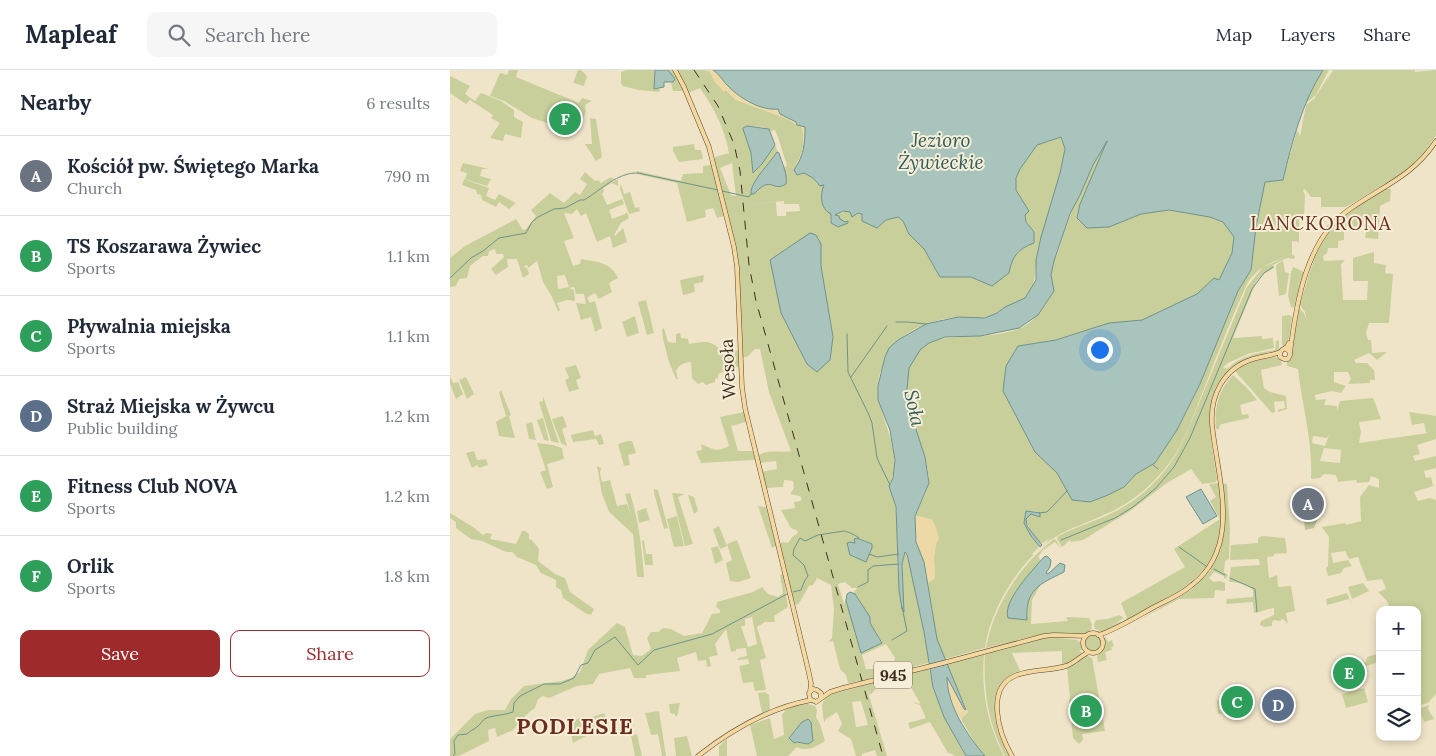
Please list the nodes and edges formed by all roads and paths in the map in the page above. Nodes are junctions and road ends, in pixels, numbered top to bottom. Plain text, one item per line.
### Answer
1 (675, 70) edge
2 (1436, 141) edge
3 (1291, 338) junction
4 (1286, 349) junction
5 (1290, 353) junction
6 (1280, 355) junction
7 (1109, 630) junction
8 (1098, 635) junction
9 (1071, 636) junction
10 (1086, 636) junction
11 (1102, 640) junction
12 (1084, 645) junction
13 (1089, 652) junction
14 (1077, 660) junction
15 (808, 669) junction
16 (818, 690) junction
17 (810, 692) junction
18 (830, 692) junction
19 (821, 697) junction
20 (811, 700) junction
21 (789, 706) junction
22 (698, 756) edge
23 (1012, 756) edge

1 - 15 main road, Wesoła
2 - 3 main road
3 - 4 main road
3 - 5 main road
4 - 5 main road
4 - 6 main road
5 - 6 main road
6 - 7 main road
7 - 8 main road
7 - 11 main road
8 - 10 main road, 945
8 - 11 main road
9 - 10 main road, 945
9 - 12 main road
9 - 18 main road, 945, bridge
10 - 12 main road
11 - 13 main road
12 - 13 main road
12 - 14 main road
13 - 14 main road
14 - 23 main road
15 - 16 main road, Wesoła
15 - 17 main road, Wesoła
16 - 17 main road
16 - 18 main road, 945
16 - 19 main road, Wesoła
17 - 20 main road, Wesoła
17 - 21 main road
18 - 19 main road, 945
19 - 20 main road
20 - 21 main road
21 - 22 main road

